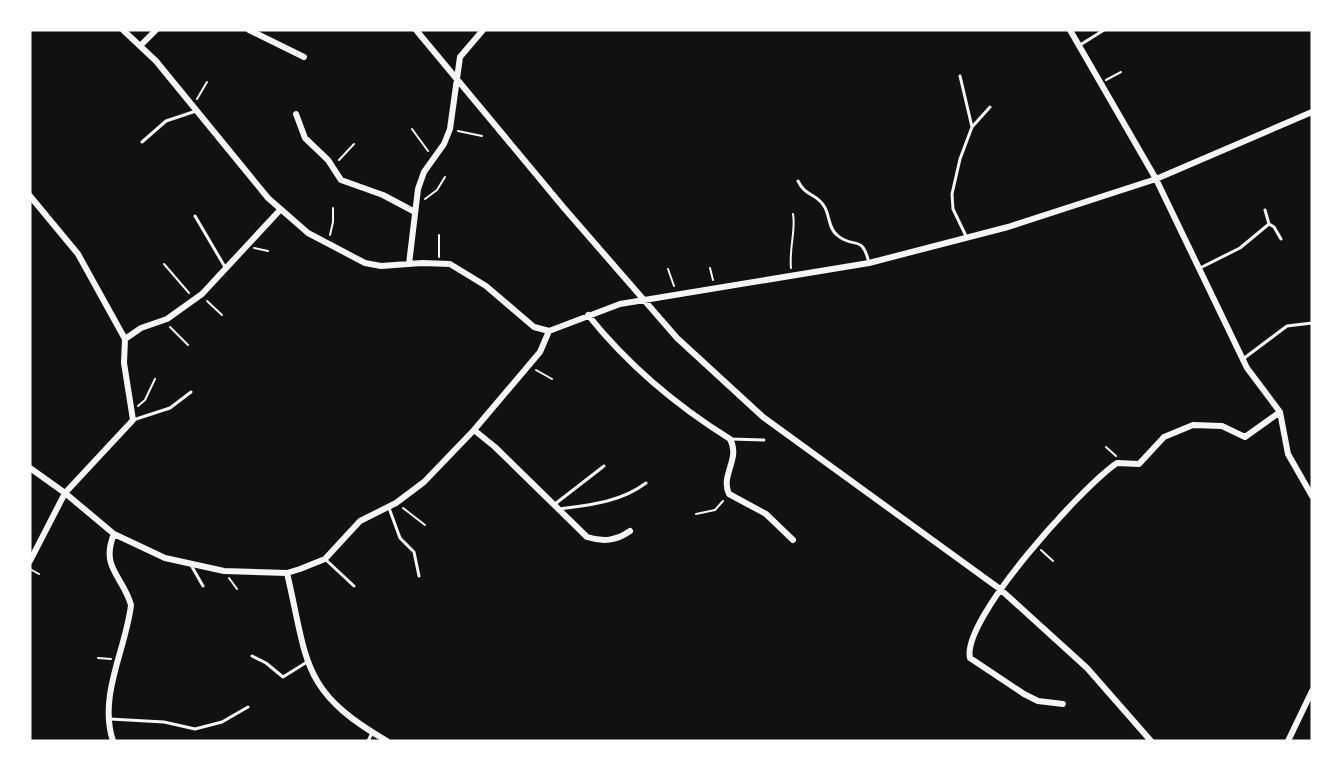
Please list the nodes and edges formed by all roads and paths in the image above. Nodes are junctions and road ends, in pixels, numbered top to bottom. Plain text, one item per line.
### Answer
1 (123, 30) edge
2 (156, 30) edge
3 (249, 30) edge
4 (416, 30) edge
5 (483, 30) edge
6 (1070, 30) edge
7 (1104, 30) edge
8 (141, 45) junction
9 (1078, 46) junction
10 (304, 57) dead end
11 (1121, 72) dead end
12 (960, 76) dead end
13 (457, 78) junction
14 (207, 82) dead end
15 (1101, 82) junction
16 (189, 102) junction
17 (990, 107) dead end
18 (196, 111) junction
19 (1312, 112) edge
20 (296, 114) dead end
21 (972, 127) junction
22 (411, 129) dead end
23 (450, 129) junction
24 (482, 136) dead end
25 (142, 142) dead end
26 (354, 144) dead end
27 (435, 157) junction
28 (333, 166) junction
29 (445, 177) dead end
30 (1156, 179) junction
31 (798, 181) dead end
32 (30, 196) edge
33 (416, 202) junction
34 (333, 208) dead end
35 (280, 210) junction
36 (1265, 210) dead end
37 (415, 212) junction
38 (793, 214) dead end
39 (195, 216) dead end
40 (1269, 224) junction
41 (439, 234) dead end
42 (967, 238) junction
43 (1281, 239) dead end
44 (326, 243) junction
45 (439, 263) junction
46 (869, 263) junction
47 (164, 264) dead end
48 (409, 264) junction
49 (225, 267) junction
50 (710, 268) dead end
51 (1200, 268) junction
52 (668, 269) dead end
53 (792, 276) junction
54 (716, 289) junction
55 (202, 294) junction
56 (676, 294) junction
57 (195, 299) junction
58 (642, 299) junction
59 (222, 315) dead end
60 (588, 315) junction
61 (167, 319) junction
62 (1312, 323) edge
63 (549, 332) junction
64 (125, 339) junction
65 (188, 345) dead end
66 (1243, 359) junction
67 (528, 366) junction
68 (155, 379) dead end
69 (552, 379) dead end
70 (191, 392) dead end
71 (133, 409) junction
72 (1280, 412) junction
73 (133, 420) junction
74 (474, 430) junction
75 (730, 439) junction
76 (764, 440) dead end
77 (604, 466) dead end
78 (30, 468) edge
79 (646, 483) dead end
80 (65, 493) junction
81 (729, 494) junction
82 (1312, 496) edge
83 (396, 503) junction
84 (389, 506) junction
85 (555, 507) junction
86 (696, 514) dead end
87 (425, 525) dead end
88 (630, 531) dead end
89 (114, 534) junction
90 (793, 540) dead end
91 (1034, 544) junction
92 (325, 559) junction
93 (30, 561) edge
94 (1053, 561) dead end
95 (192, 566) junction
96 (30, 569) edge
97 (287, 573) junction
98 (39, 574) dead end
99 (419, 576) dead end
100 (203, 586) dead end
101 (354, 586) dead end
102 (1000, 589) junction
103 (252, 656) dead end
104 (98, 658) dead end
105 (117, 659) junction
106 (307, 662) junction
107 (1312, 691) edge
108 (1063, 704) dead end
109 (248, 707) dead end
110 (110, 718) junction
111 (372, 733) junction
112 (113, 741) edge
113 (368, 741) edge
114 (387, 741) edge
115 (1151, 741) edge
116 (1288, 741) edge

1 - 8 street
2 - 8 street
3 - 10 street
4 - 13 street
5 - 13 street
6 - 9 street
7 - 9 lane
8 - 16 street
9 - 15 street
11 - 15 path
12 - 21 lane
13 - 23 street
13 - 58 street
14 - 16 path
15 - 30 street
16 - 18 street
17 - 21 lane
18 - 25 lane
18 - 35 street
19 - 30 street
20 - 28 street
21 - 42 lane
22 - 27 path
23 - 24 path
23 - 27 street
26 - 28 path
27 - 33 street
28 - 37 street
29 - 33 path
30 - 42 street
30 - 51 street
31 - 46 lane
32 - 64 street
33 - 37 street
34 - 44 path
35 - 44 street
35 - 49 street
36 - 40 lane
37 - 48 street
38 - 53 path
39 - 49 lane
40 - 43 lane
40 - 51 lane
41 - 45 path
42 - 46 street
44 - 48 street
45 - 48 street
45 - 63 street
46 - 53 street
47 - 57 path
49 - 55 street
50 - 54 path
51 - 66 street
52 - 56 path
53 - 54 street
54 - 56 street
55 - 57 street
55 - 59 path
56 - 58 street
57 - 61 street
58 - 60 street
58 - 102 street
60 - 63 street
60 - 75 street
61 - 64 street
61 - 65 path
62 - 66 lane
63 - 67 street
64 - 71 street
66 - 72 street
67 - 69 path
67 - 74 street
68 - 71 path
70 - 73 lane
71 - 73 street
72 - 82 street
72 - 91 street
73 - 80 street
74 - 83 street
74 - 85 street
75 - 76 lane
75 - 81 street
77 - 85 lane
78 - 80 street
79 - 85 lane
80 - 89 street
80 - 93 street
81 - 86 path
81 - 90 street
83 - 84 street
83 - 87 path
84 - 92 street
84 - 99 lane
85 - 88 street
89 - 95 street
89 - 105 street
91 - 94 path
91 - 102 street
92 - 97 street
92 - 101 lane
95 - 97 street
95 - 100 lane
96 - 98 path
97 - 106 street
102 - 108 street
102 - 115 street
103 - 106 lane
104 - 105 path
105 - 110 street
106 - 111 street
107 - 116 street
109 - 110 lane
110 - 112 street
111 - 113 lane
111 - 114 street

